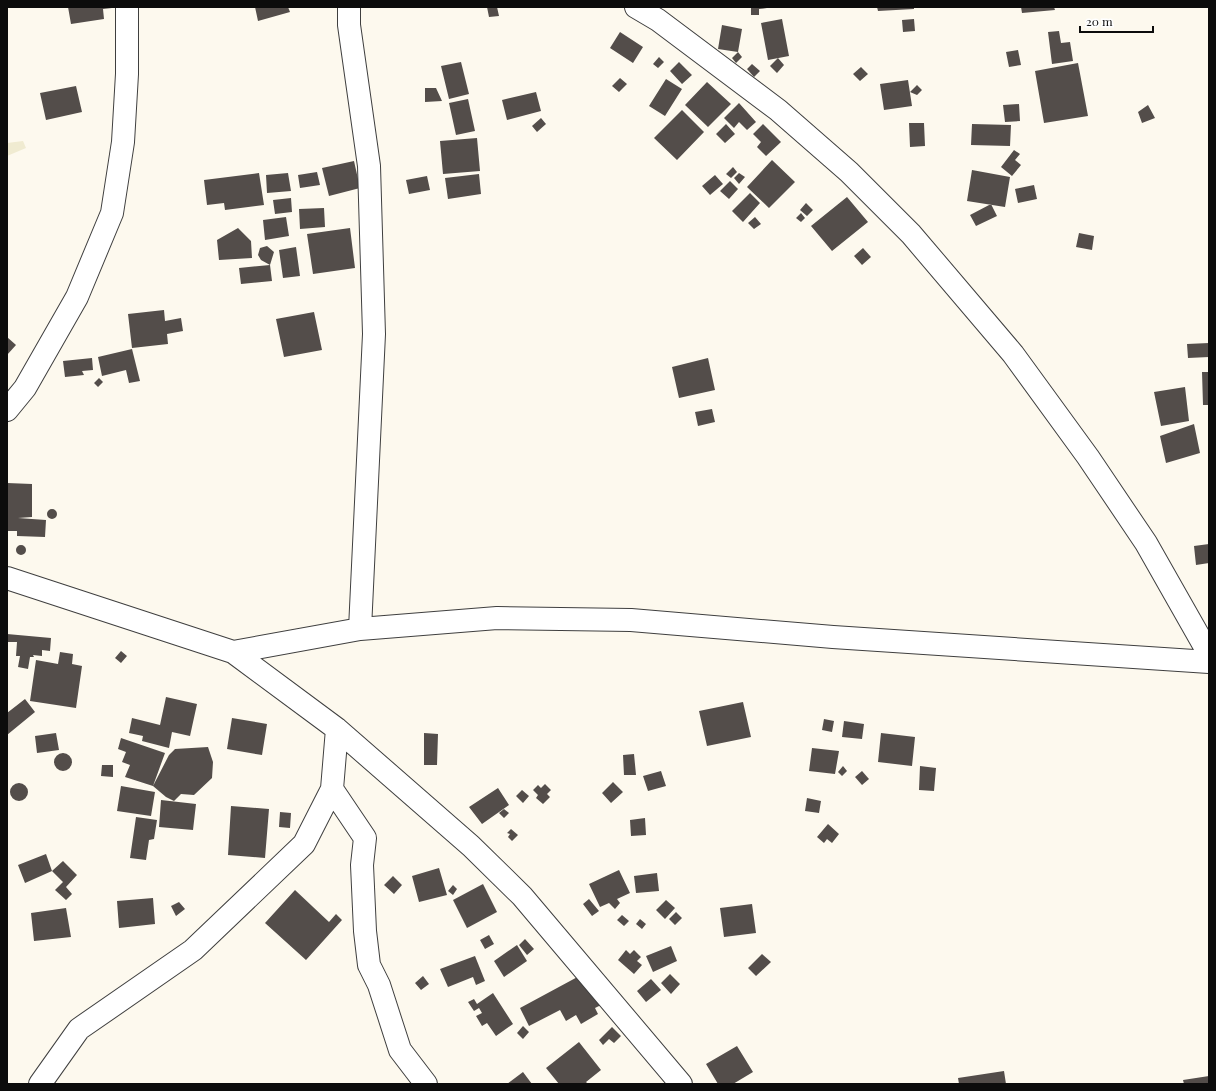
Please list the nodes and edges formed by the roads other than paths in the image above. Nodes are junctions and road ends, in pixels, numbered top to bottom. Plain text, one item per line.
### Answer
1 (128, 7) edge
2 (349, 7) edge
3 (636, 7) edge
4 (7, 410) edge
5 (7, 578) edge
6 (360, 629) junction
7 (233, 652) junction
8 (1209, 654) edge
9 (1209, 662) edge
10 (337, 729) junction
11 (332, 789) junction
12 (40, 1084) edge
13 (426, 1084) edge
14 (681, 1084) edge

1 - 4 street
2 - 6 street
3 - 8 street
5 - 7 street
6 - 7 street
6 - 9 street
7 - 10 street
10 - 11 street
10 - 14 street
11 - 12 street
11 - 13 street

